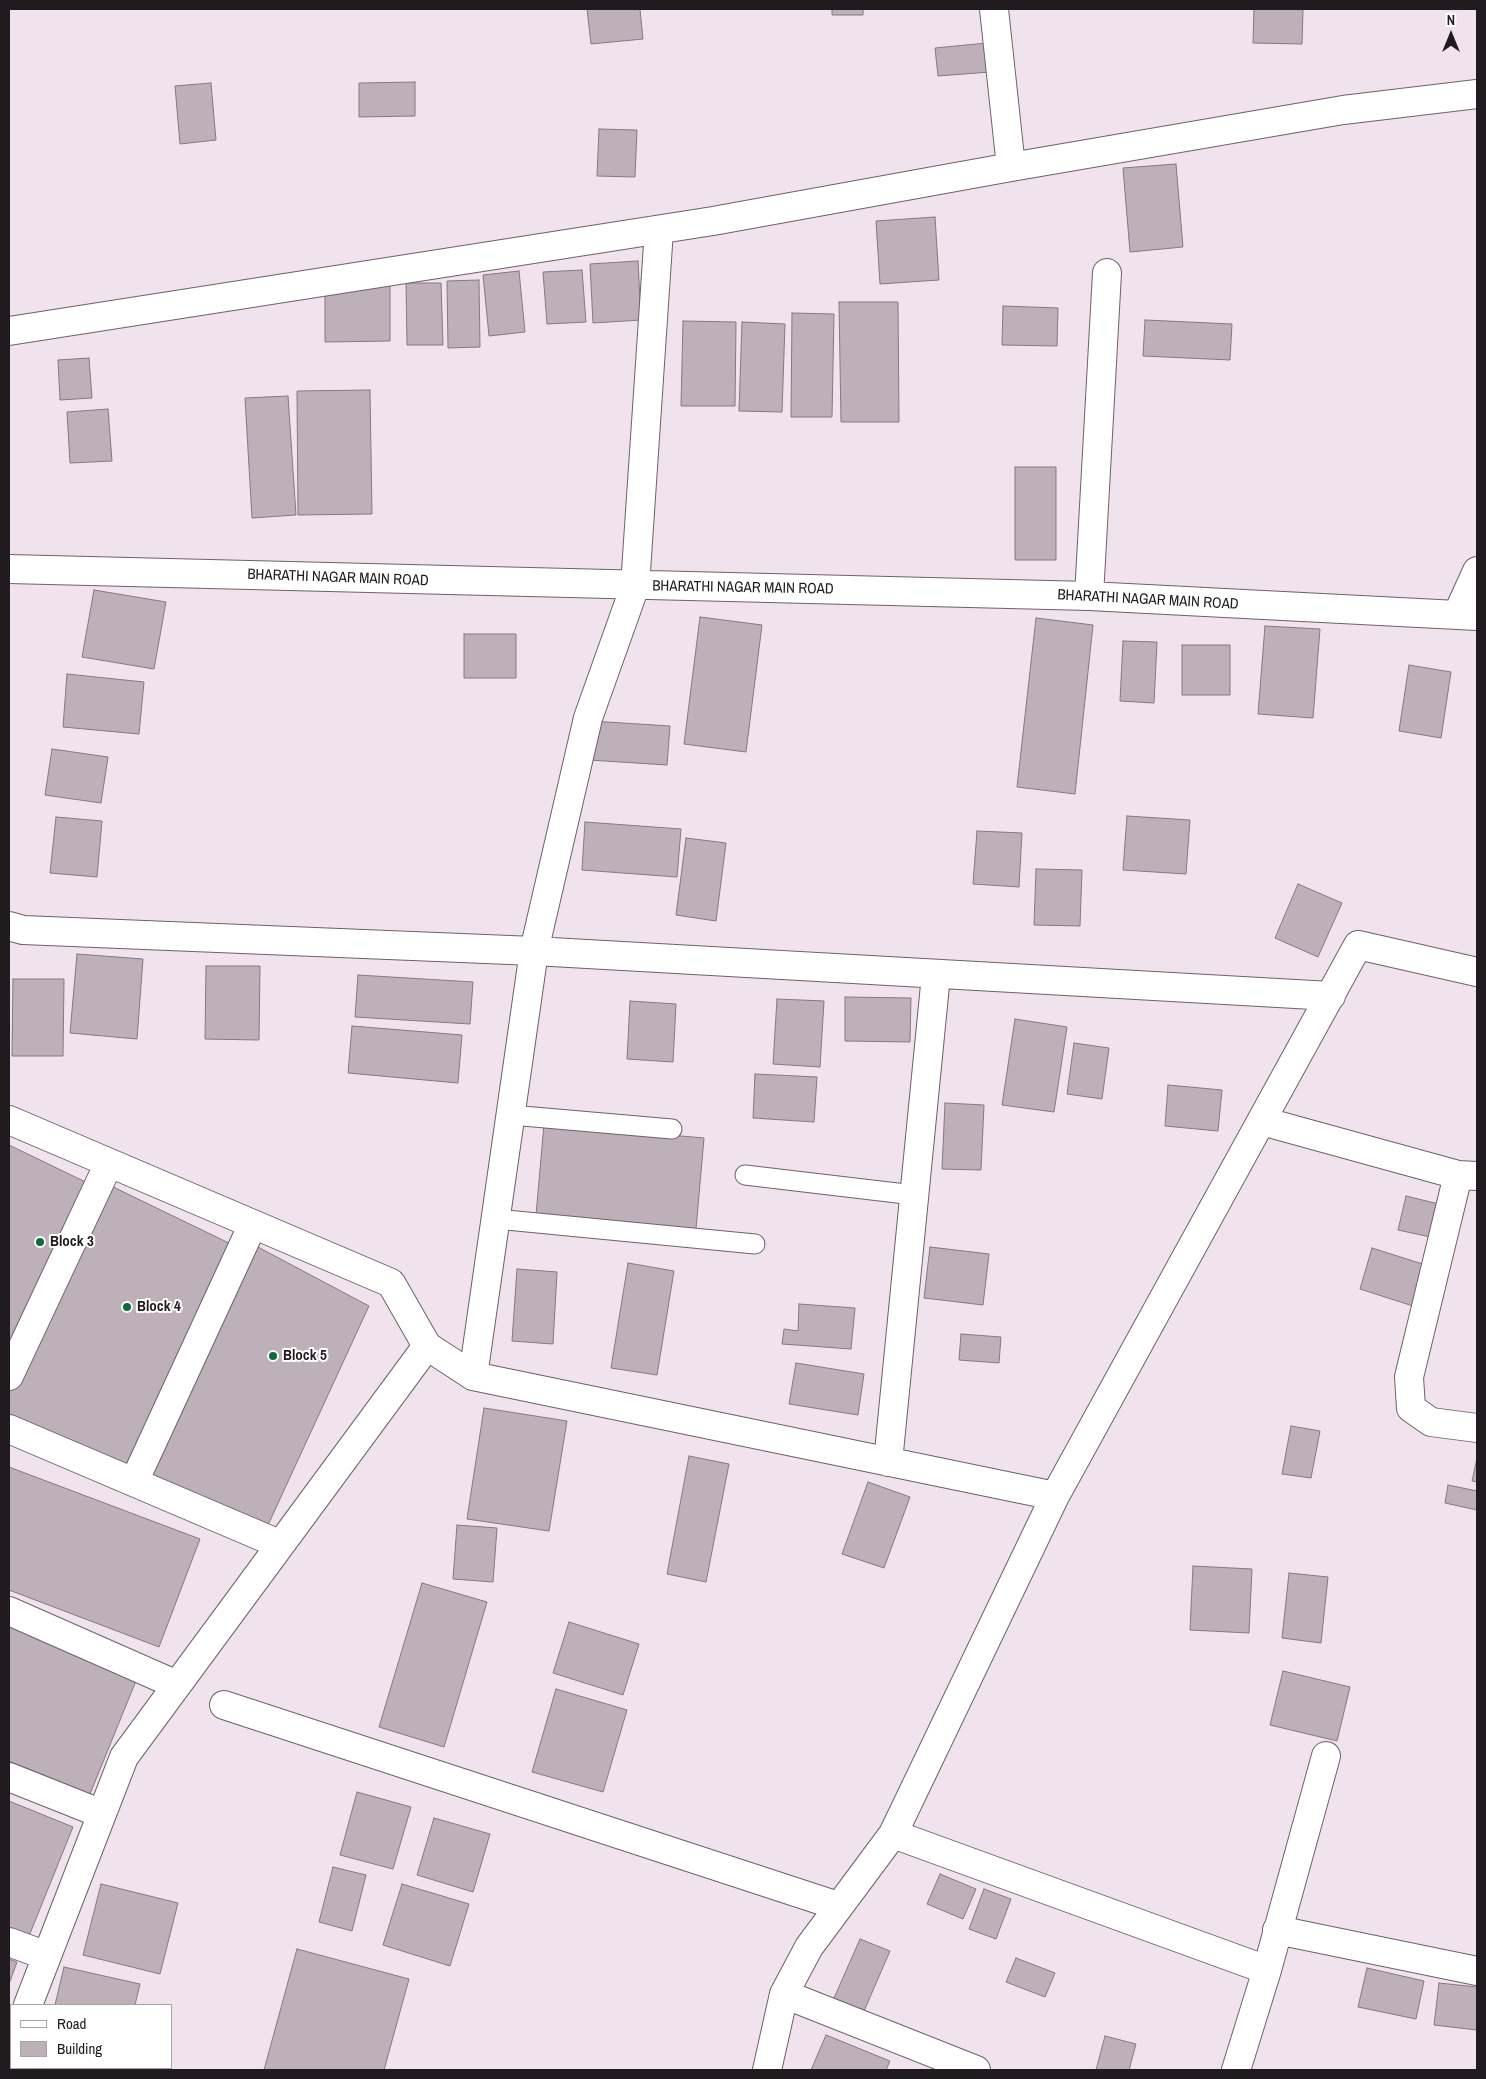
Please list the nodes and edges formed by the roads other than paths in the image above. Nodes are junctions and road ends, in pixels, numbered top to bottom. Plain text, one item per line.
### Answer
1 (994, 9) edge
2 (1477, 94) edge
3 (1011, 166) junction
4 (658, 230) junction
5 (1106, 273) dead end
6 (9, 330) edge
7 (9, 569) edge
8 (1477, 571) edge
9 (635, 586) junction
10 (1089, 596) junction
11 (1467, 615) edge
12 (9, 926) edge
13 (534, 951) junction
14 (1477, 972) edge
15 (936, 975) junction
16 (1331, 996) junction
17 (511, 1115) junction
18 (9, 1120) edge
19 (1262, 1120) junction
20 (672, 1130) dead end
21 (109, 1163) junction
22 (745, 1175) dead end
23 (1468, 1175) edge
24 (914, 1195) junction
25 (496, 1219) junction
26 (253, 1224) junction
27 (755, 1244) dead end
28 (427, 1346) junction
29 (9, 1376) edge
30 (473, 1376) junction
31 (1477, 1428) edge
32 (9, 1429) edge
33 (888, 1462) junction
34 (134, 1482) junction
35 (1055, 1496) junction
36 (279, 1544) junction
37 (9, 1611) edge
38 (177, 1685) junction
39 (224, 1705) dead end
40 (1326, 1756) dead end
41 (9, 1777) edge
42 (102, 1814) junction
43 (893, 1834) junction
44 (838, 1906) junction
45 (1277, 1930) junction
46 (9, 1942) edge
47 (47, 1956) junction
48 (1267, 1970) junction
49 (1477, 1970) edge
50 (784, 1994) junction
51 (28, 2004) edge
52 (767, 2070) edge
53 (976, 2070) edge
54 (1236, 2070) edge

1 - 3 street
2 - 3 street
3 - 4 street
4 - 6 street
4 - 9 street
5 - 10 street
7 - 9 street, BHARATHI NAGAR MAIN ROAD
8 - 11 street
9 - 10 street, BHARATHI NAGAR MAIN ROAD
9 - 13 street
10 - 11 street, BHARATHI NAGAR MAIN ROAD
12 - 13 street
13 - 15 street
13 - 17 street
14 - 16 street
15 - 16 street
15 - 24 street
16 - 19 street
17 - 20 lane
17 - 25 street
18 - 21 street
19 - 23 street
19 - 35 street
21 - 26 street
21 - 29 street
22 - 24 lane
23 - 31 street
24 - 33 street
25 - 27 lane
25 - 30 street
26 - 28 street
26 - 34 street
28 - 30 street
28 - 36 street
30 - 33 street
32 - 34 street
33 - 35 street
34 - 36 street
35 - 43 street
36 - 38 street
37 - 38 street
38 - 42 street
39 - 44 street
40 - 45 street
41 - 42 street
42 - 47 street
43 - 44 street
43 - 48 street
44 - 50 street
45 - 48 street
45 - 49 street
46 - 47 street
47 - 51 street
48 - 54 street
50 - 52 street
50 - 53 street

